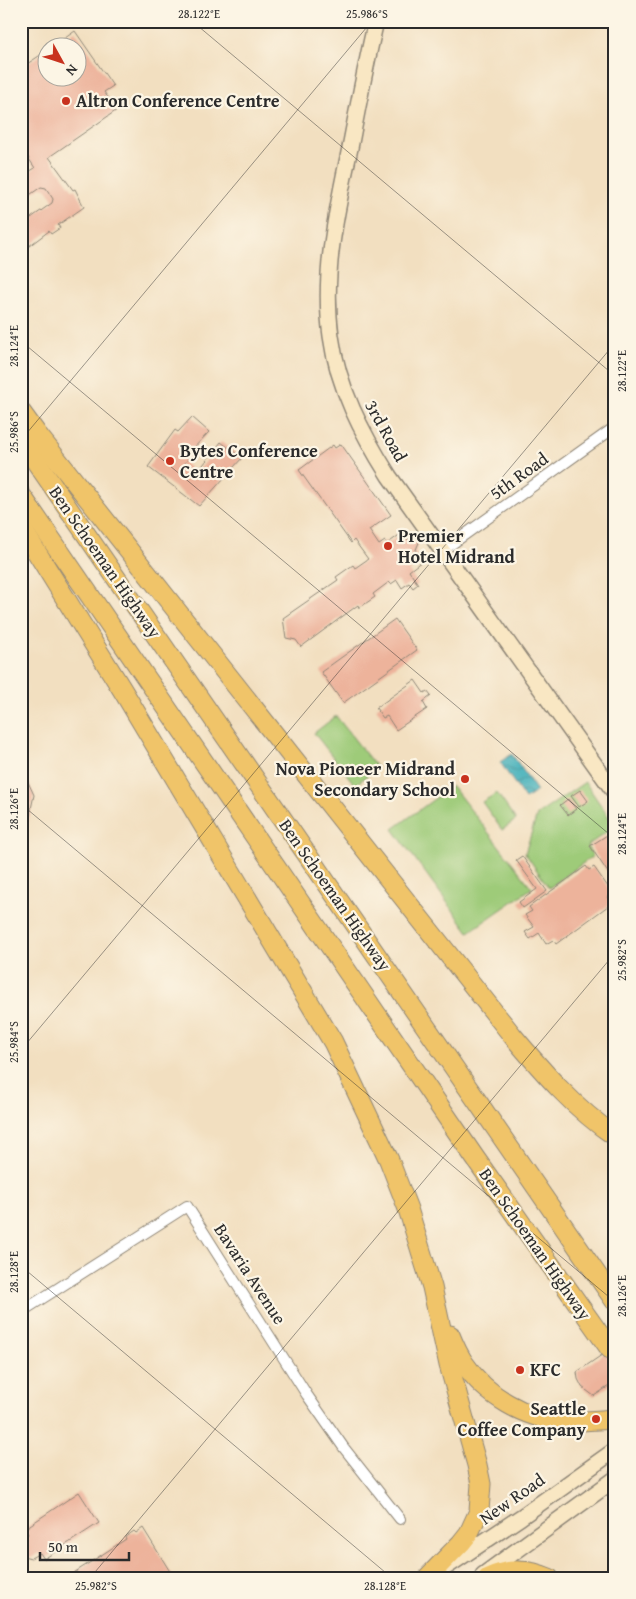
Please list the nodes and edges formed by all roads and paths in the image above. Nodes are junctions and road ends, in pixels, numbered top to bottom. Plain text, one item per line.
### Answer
1 (376, 21) edge
2 (21, 412) edge
3 (615, 427) edge
4 (21, 440) edge
5 (21, 495) edge
6 (21, 527) edge
7 (442, 551) junction
8 (615, 793) edge
9 (615, 1136) edge
10 (432, 1287) junction
11 (615, 1302) edge
12 (21, 1312) edge
13 (610, 1349) dead end
14 (615, 1419) edge
15 (615, 1450) edge
16 (615, 1480) edge
17 (400, 1519) dead end
18 (429, 1578) edge
19 (480, 1578) edge
20 (488, 1578) edge
21 (549, 1578) edge

1 - 7 street, 3rd Road
2 - 9 highway
3 - 7 street, 5th Road
4 - 11 highway, Ben Schoeman Highway
5 - 13 highway, Ben Schoeman Highway
6 - 10 highway
7 - 8 street, 3rd Road
10 - 14 highway
10 - 18 highway
12 - 17 street, Bavaria Avenue
15 - 18 street, New Road
16 - 19 street
20 - 21 highway

